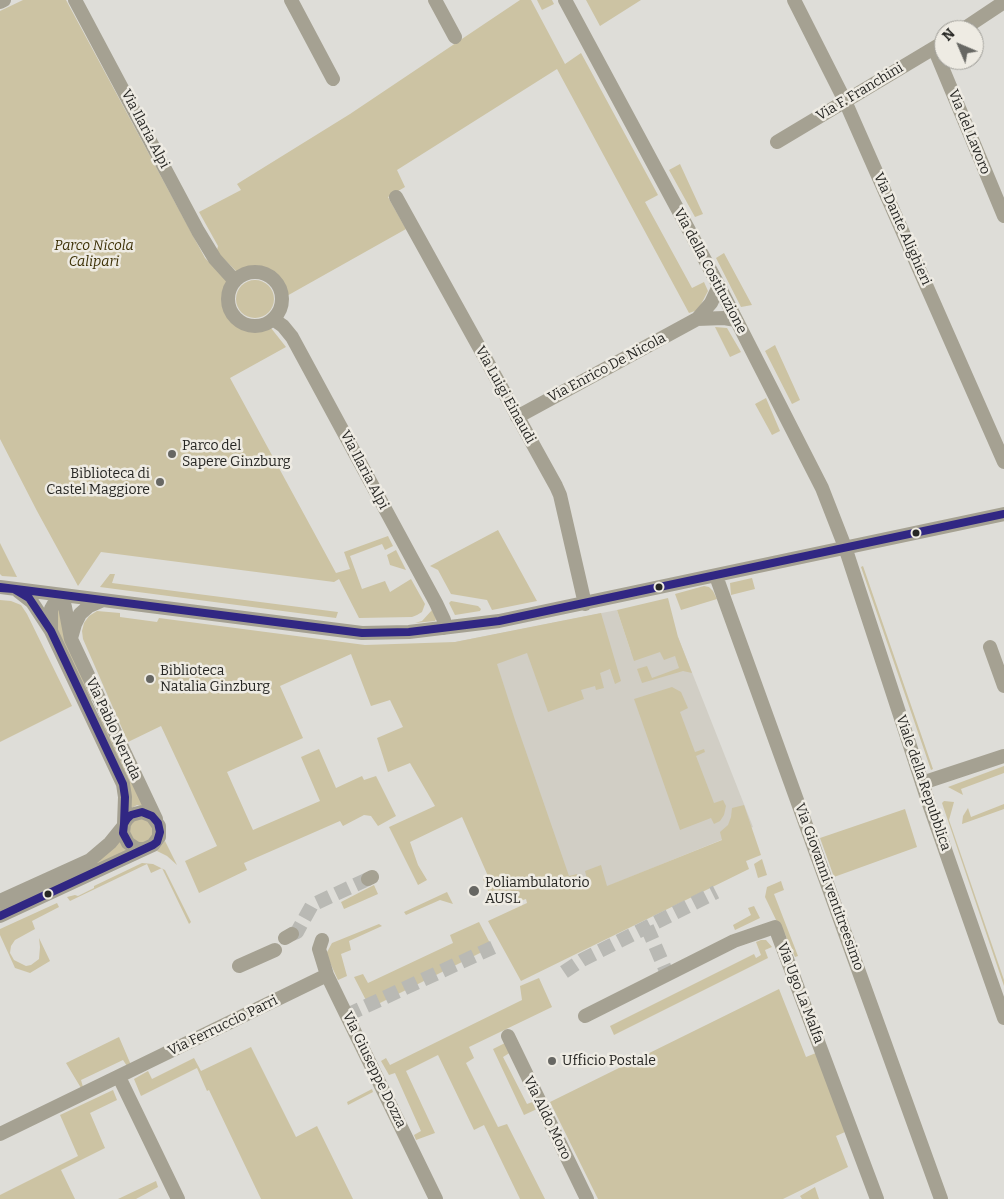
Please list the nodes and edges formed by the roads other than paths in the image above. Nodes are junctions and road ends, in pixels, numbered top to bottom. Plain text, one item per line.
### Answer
1 (4, 0) edge
2 (75, 0) edge
3 (291, 0) edge
4 (435, 0) edge
5 (565, 0) edge
6 (794, 0) edge
7 (0, 2) edge
8 (1004, 2) edge
9 (977, 20) edge
10 (455, 37) dead end
11 (934, 48) edge
12 (949, 70) edge
13 (333, 79) dead end
14 (845, 101) junction
15 (776, 142) dead end
16 (396, 197) dead end
17 (1004, 216) edge
18 (235, 281) junction
19 (718, 286) junction
20 (273, 318) junction
21 (697, 319) junction
22 (736, 320) junction
23 (517, 417) junction
24 (1004, 462) edge
25 (1004, 514) edge
26 (845, 548) junction
27 (716, 576) junction
28 (0, 587) edge
29 (14, 589) junction
30 (59, 595) junction
31 (103, 600) junction
32 (585, 604) junction
33 (444, 628) junction
34 (51, 631) junction
35 (71, 639) junction
36 (990, 647) dead end
37 (1004, 686) edge
38 (101, 703) junction
39 (88, 709) junction
40 (1004, 756) edge
41 (922, 783) junction
42 (156, 820) junction
43 (124, 825) junction
44 (143, 849) junction
45 (0, 902) edge
46 (0, 916) edge
47 (322, 940) dead end
48 (275, 950) dead end
49 (239, 966) dead end
50 (327, 975) junction
51 (585, 1016) dead end
52 (1004, 1018) edge
53 (508, 1036) dead end
54 (119, 1077) junction
55 (0, 1134) edge
56 (178, 1199) edge
57 (436, 1199) edge
58 (587, 1199) edge
59 (877, 1199) edge
60 (941, 1199) edge

1 - 7 street
2 - 18 street, Via Ilaria Alpi
3 - 13 street
4 - 10 street
5 - 19 street, Via della Costituzione
6 - 14 street, Via Dante Alighieri
8 - 9 street
11 - 14 street, Via F. Franchini
12 - 17 street, Via del Lavoro
14 - 15 street, Via F. Franchini
14 - 24 street, Via Dante Alighieri
16 - 23 street, Via Luigi Einaudi
18 - 20 street
18 - 20 street
19 - 21 street, Via Enrico De Nicola
19 - 22 street, Via della Costituzione
20 - 33 street, Via Ilaria Alpi
21 - 22 street, Via Enrico De Nicola
21 - 23 street, Via Enrico De Nicola
22 - 26 street, Via della Costituzione
23 - 32 street, Via Luigi Einaudi
25 - 26 street
26 - 27 street
26 - 41 street, Viale della Repubblica
27 - 32 street
27 - 60 street, Via Giovanni ventitreesimo
28 - 29 street
29 - 30 street
29 - 34 street, Via Pablo Neruda
30 - 31 street
30 - 34 street, Via Pablo Neruda
30 - 35 street, Via Pablo Neruda
31 - 33 street
31 - 35 street
32 - 33 street
34 - 39 street, Via Pablo Neruda
35 - 38 street, Via Pablo Neruda
36 - 37 street
38 - 39 street
38 - 42 street, Via Pablo Neruda
39 - 43 street, Via Pablo Neruda
40 - 41 street
41 - 52 street, Viale della Repubblica
42 - 43 street
42 - 44 street
43 - 44 street
43 - 45 street
44 - 46 street
47 - 50 street, Via Giuseppe Dozza
48 - 49 street
50 - 54 street, Via Ferruccio Parri
50 - 57 street, Via Giuseppe Dozza
51 - 59 street, Via Ugo La Malfa
53 - 58 street, Via Aldo Moro
54 - 55 street, Via Ferruccio Parri
54 - 56 street

